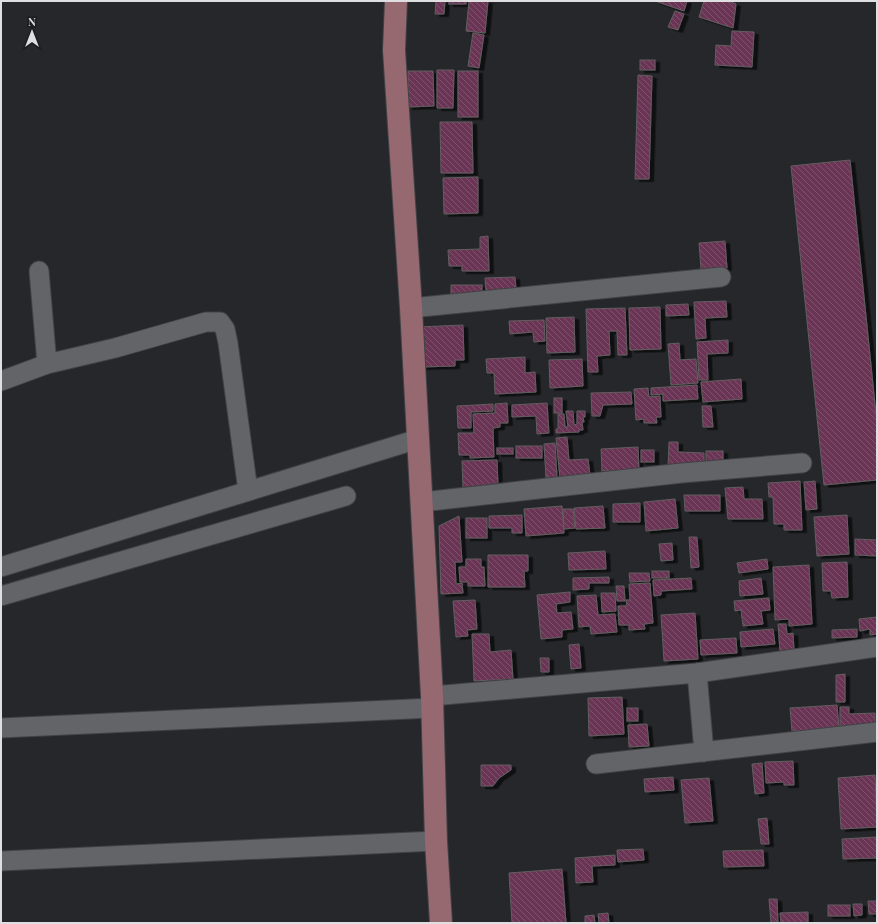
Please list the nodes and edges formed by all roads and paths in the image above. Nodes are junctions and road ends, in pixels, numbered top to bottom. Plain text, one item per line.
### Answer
1 (396, 1) edge
2 (39, 271) dead end
3 (721, 277) dead end
4 (411, 308) junction
5 (47, 364) junction
6 (1, 381) edge
7 (418, 439) junction
8 (802, 463) dead end
9 (248, 491) junction
10 (346, 496) dead end
11 (422, 502) junction
12 (1, 567) edge
13 (1, 596) edge
14 (877, 647) edge
15 (697, 672) junction
16 (432, 702) junction
17 (1, 728) edge
18 (877, 732) edge
19 (704, 752) junction
20 (596, 764) dead end
21 (436, 841) junction
22 (1, 861) edge
23 (441, 923) edge

1 - 4 main road
2 - 5 street
3 - 4 street
4 - 7 main road
5 - 6 street
5 - 9 street
7 - 9 street
7 - 11 main road
8 - 11 street
9 - 12 street
10 - 13 street
11 - 16 main road
14 - 15 street
15 - 16 street
15 - 19 street
16 - 17 street
16 - 21 main road
18 - 19 street
19 - 20 street
21 - 22 street
21 - 23 main road

